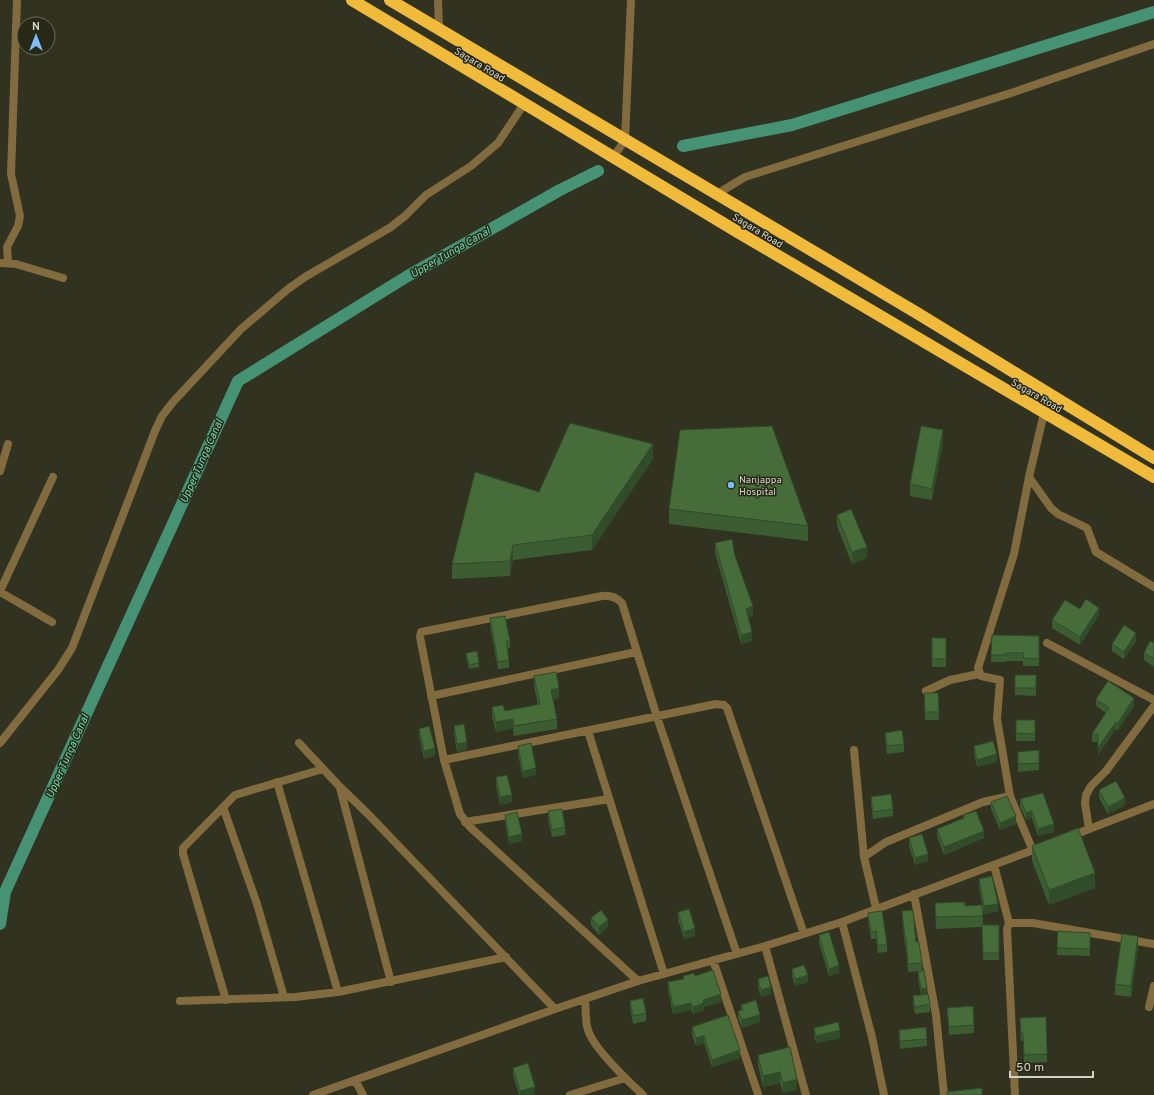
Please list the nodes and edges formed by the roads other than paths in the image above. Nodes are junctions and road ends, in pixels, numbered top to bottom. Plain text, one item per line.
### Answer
1 (17, 0) edge
2 (352, 0) edge
3 (390, 0) edge
4 (438, 0) edge
5 (631, 0) edge
6 (439, 28) junction
7 (1154, 44) edge
8 (524, 104) junction
9 (625, 140) junction
10 (614, 156) junction
11 (717, 194) junction
12 (4, 263) edge
13 (63, 278) dead end
14 (1044, 413) junction
15 (8, 444) dead end
16 (1154, 458) edge
17 (0, 470) edge
18 (53, 477) dead end
19 (1029, 477) junction
20 (1154, 477) edge
21 (1154, 587) edge
22 (0, 591) edge
23 (52, 622) dead end
24 (1047, 643) dead end
25 (636, 652) junction
26 (979, 674) junction
27 (926, 691) edge
28 (432, 696) junction
29 (1154, 700) edge
30 (1154, 706) edge
31 (657, 717) junction
32 (588, 731) junction
33 (0, 743) edge
34 (299, 743) dead end
35 (854, 750) dead end
36 (444, 760) junction
37 (322, 769) junction
38 (277, 782) junction
39 (340, 787) junction
40 (1010, 796) junction
41 (609, 799) junction
42 (1154, 804) edge
43 (223, 807) junction
44 (465, 822) junction
45 (1089, 829) junction
46 (1061, 840) edge
47 (1047, 845) edge
48 (1033, 851) junction
49 (864, 857) junction
50 (994, 865) junction
51 (914, 894) junction
52 (876, 908) junction
53 (842, 922) junction
54 (1008, 923) junction
55 (804, 934) junction
56 (1154, 944) edge
57 (765, 946) junction
58 (737, 954) junction
59 (506, 957) junction
60 (713, 960) junction
61 (664, 974) junction
62 (391, 982) junction
63 (638, 982) junction
64 (1154, 986) edge
65 (338, 992) junction
66 (284, 997) junction
67 (586, 999) junction
68 (226, 1000) junction
69 (180, 1001) dead end
70 (1149, 1007) dead end
71 (555, 1009) junction
72 (625, 1078) junction
73 (355, 1080) junction
74 (758, 1094) dead end
75 (313, 1095) edge
76 (364, 1095) edge
77 (570, 1095) edge
78 (642, 1095) edge
79 (806, 1095) edge
80 (884, 1095) edge
81 (944, 1095) edge
82 (1015, 1095) edge

1 - 12 street
2 - 8 highway, Sagara Road
3 - 6 highway, Sagara Road
4 - 6 street
5 - 9 street
6 - 9 highway, Sagara Road
7 - 11 street
8 - 10 highway, Sagara Road
8 - 33 street
9 - 10 street
9 - 11 highway, Sagara Road
10 - 14 highway, Sagara Road
11 - 16 highway, Sagara Road
12 - 13 street
14 - 19 street
14 - 20 highway, Sagara Road
15 - 17 street
18 - 22 street
19 - 21 street
19 - 26 street
22 - 23 street
24 - 29 street
25 - 28 street
25 - 28 street
25 - 31 street
26 - 27 street
26 - 40 street
28 - 36 street
30 - 45 street
31 - 32 street
31 - 55 street
31 - 58 street
32 - 36 street
32 - 41 street
34 - 37 street
35 - 49 street
36 - 44 street
37 - 38 street
37 - 39 street
38 - 43 street
38 - 65 street
39 - 59 street
39 - 62 street
40 - 48 street
40 - 49 street
41 - 44 street
41 - 61 street
42 - 45 street
43 - 66 street
43 - 68 street
44 - 63 street
45 - 46 street
47 - 48 street
48 - 50 street
49 - 52 street
50 - 51 street
50 - 54 street
51 - 52 street
51 - 81 street
52 - 53 street
53 - 55 street
53 - 80 street
54 - 56 street
54 - 82 street
55 - 57 street
57 - 58 street
57 - 79 street
58 - 60 street
59 - 62 street
59 - 71 street
60 - 61 street
60 - 74 street
61 - 63 street
62 - 65 street
63 - 67 street
64 - 70 street
65 - 66 street
66 - 68 street
67 - 71 street
67 - 72 street
68 - 69 street
71 - 73 street
72 - 77 street
72 - 78 street
73 - 75 street
73 - 76 street

